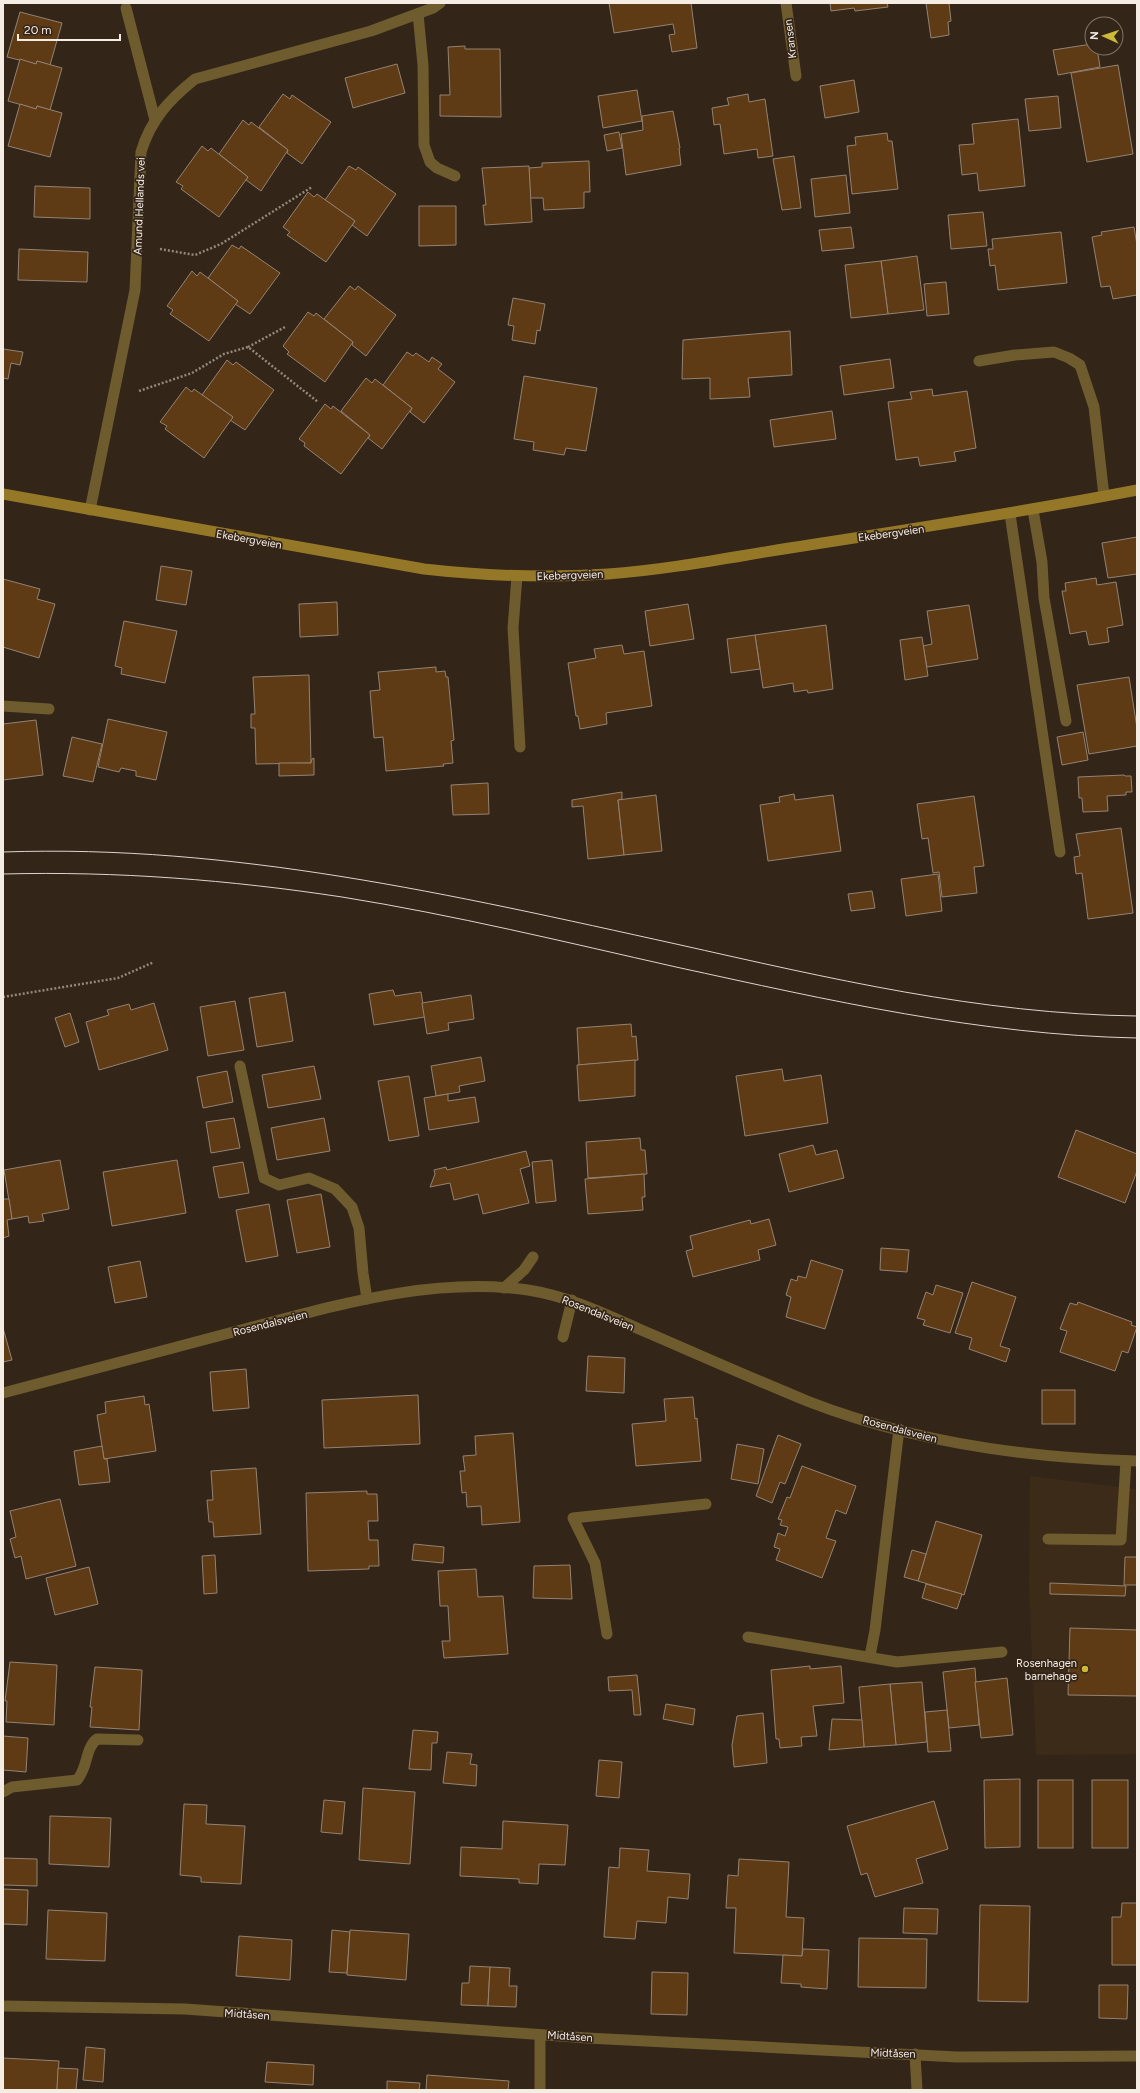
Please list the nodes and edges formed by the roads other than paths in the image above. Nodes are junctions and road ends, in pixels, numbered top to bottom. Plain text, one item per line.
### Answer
1 (440, 3) edge
2 (786, 3) edge
3 (126, 8) dead end
4 (418, 14) junction
5 (796, 76) dead end
6 (155, 120) junction
7 (455, 176) dead end
8 (979, 361) dead end
9 (1137, 490) edge
10 (3, 494) edge
11 (1104, 496) junction
12 (90, 510) junction
13 (1033, 510) junction
14 (1010, 514) junction
15 (517, 576) junction
16 (3, 706) edge
17 (49, 709) dead end
18 (1066, 721) dead end
19 (520, 747) dead end
20 (1060, 852) dead end
21 (240, 1066) dead end
22 (533, 1257) dead end
23 (504, 1288) junction
24 (368, 1299) junction
25 (572, 1300) junction
26 (563, 1337) dead end
27 (3, 1393) edge
28 (899, 1429) junction
29 (1132, 1461) edge
30 (706, 1504) dead end
31 (1048, 1539) dead end
32 (608, 1634) dead end
33 (748, 1637) dead end
34 (1002, 1652) dead end
35 (870, 1656) junction
36 (138, 1740) dead end
37 (3, 1792) edge
38 (3, 2006) edge
39 (540, 2034) junction
40 (915, 2054) junction
41 (1137, 2056) edge
42 (540, 2090) edge
43 (917, 2090) edge

1 - 4 street, Amund Hellands vei
2 - 5 street, Kransen
3 - 6 street
4 - 6 street, Amund Hellands vei
4 - 7 street
6 - 12 street, Amund Hellands vei
8 - 11 street
9 - 11 main road, Ekebergveien
10 - 12 main road, Ekebergveien
11 - 13 main road, Ekebergveien
12 - 15 main road, Ekebergveien
13 - 14 main road, Ekebergveien
13 - 18 street
14 - 15 main road, Ekebergveien
14 - 20 street
15 - 19 street
16 - 17 street
21 - 24 street
22 - 23 street
23 - 24 street, Rosendalsveien
23 - 25 street, Rosendalsveien
24 - 27 street, Rosendalsveien
25 - 26 street
25 - 28 street, Rosendalsveien
28 - 29 street, Rosendalsveien
28 - 35 street
29 - 31 street
30 - 32 street
33 - 35 street
34 - 35 street
36 - 37 street
38 - 39 street, Midtåsen
39 - 40 street, Midtåsen
39 - 42 street
40 - 41 street, Midtåsen
40 - 43 street

